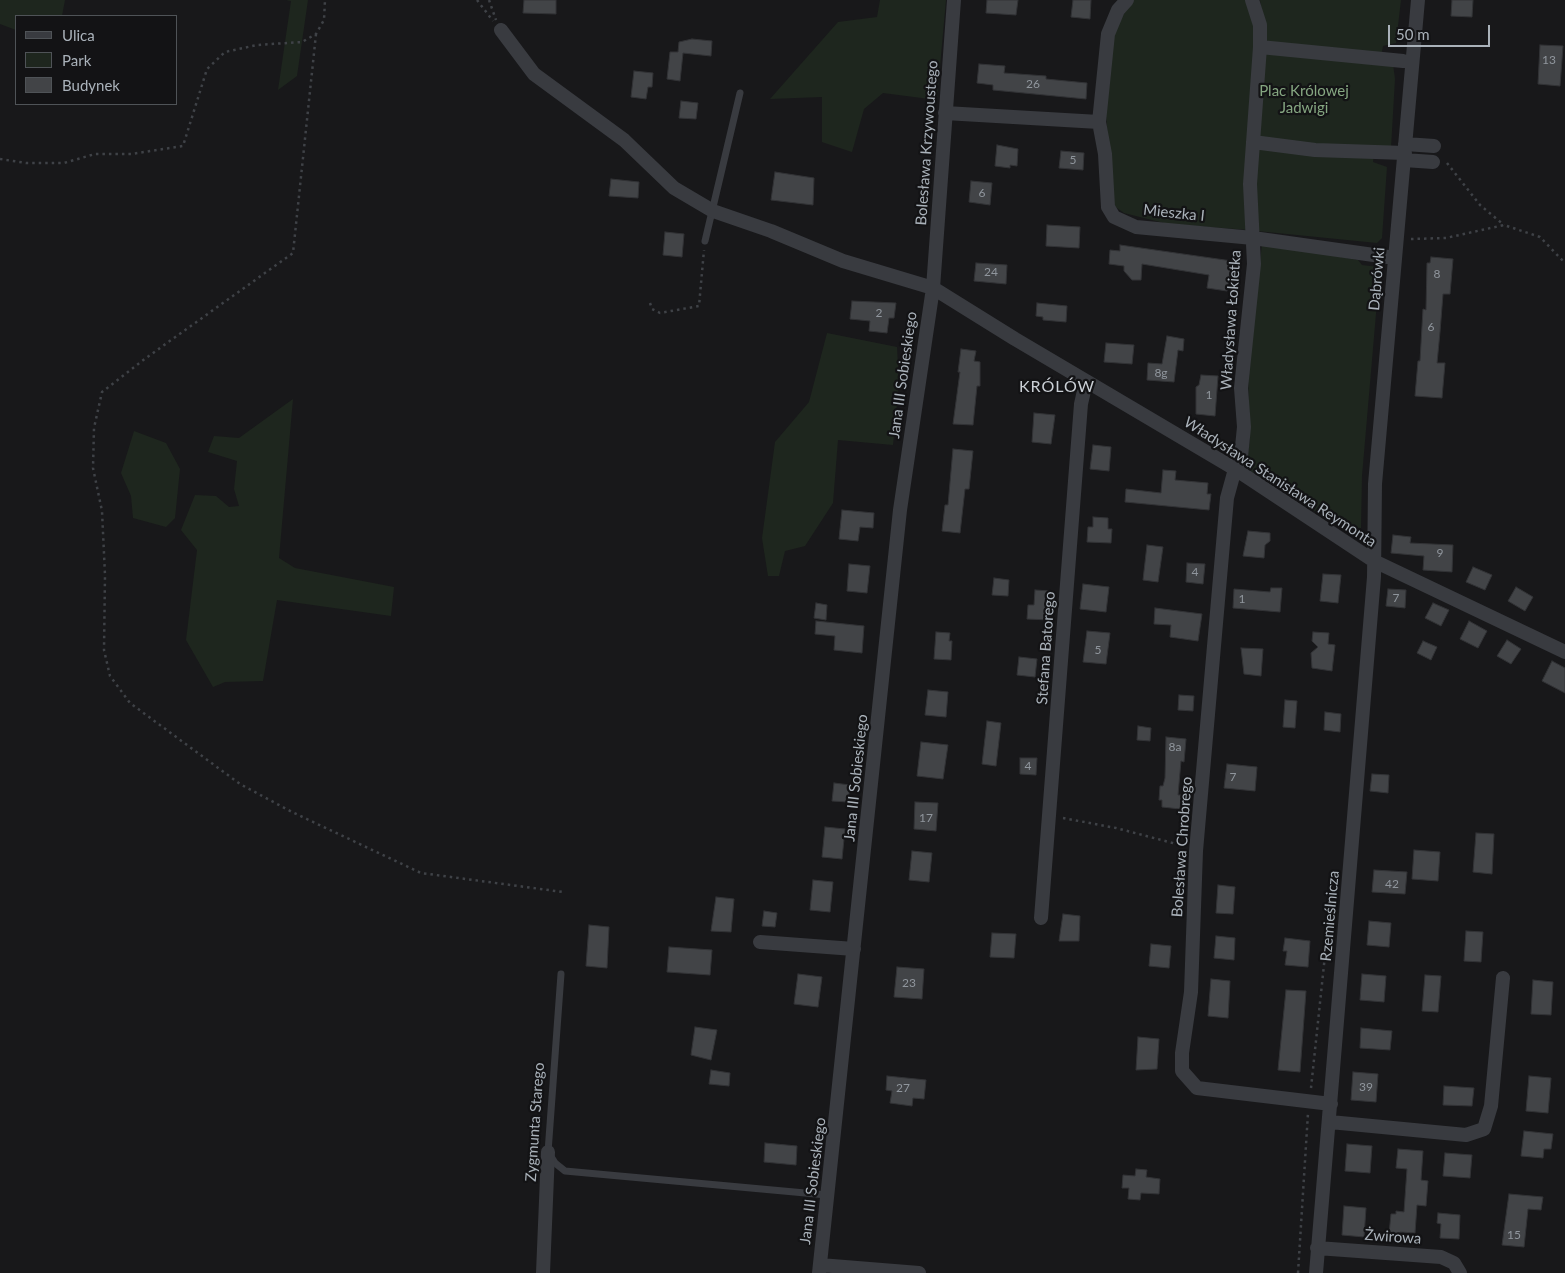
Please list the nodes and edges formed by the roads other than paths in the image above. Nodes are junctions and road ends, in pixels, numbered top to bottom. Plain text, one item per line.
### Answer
1 (954, 0) edge
2 (1127, 0) edge
3 (1252, 0) edge
4 (1418, 0) edge
5 (501, 30) road end
6 (1260, 48) junction
7 (1403, 61) dead end
8 (740, 93) dead end
9 (946, 113) junction
10 (1100, 122) junction
11 (1253, 142) junction
12 (1405, 152) junction
13 (1436, 155) road end
14 (713, 211) junction
15 (1253, 238) junction
16 (705, 241) road end
17 (1395, 258) junction
18 (933, 288) junction
19 (1086, 382) junction
20 (1235, 469) junction
21 (1374, 561) junction
22 (1565, 652) edge
23 (1041, 918) dead end
24 (760, 942) dead end
25 (854, 949) junction
26 (561, 974) dead end
27 (1503, 978) dead end
28 (1331, 1104) junction
29 (1330, 1122) junction
30 (548, 1152) junction
31 (827, 1194) junction
32 (1317, 1248) junction
33 (820, 1269) edge
34 (543, 1273) edge
35 (919, 1273) edge
36 (1316, 1273) edge
37 (1460, 1273) edge

1 - 9 street, Bolesława Krzywoustego
2 - 10 street, Mieszka I
3 - 6 street, Władysława Łokietka
4 - 12 street, Dąbrówki
5 - 14 street, Władysława Stanisława Reymonta
6 - 7 street
6 - 11 street, Władysława Łokietka
8 - 14 lane
9 - 10 street
9 - 18 street, Bolesława Krzywoustego
10 - 15 street, Mieszka I
11 - 12 street
11 - 15 street, Władysława Łokietka
12 - 13 street
12 - 17 street, Dąbrówki
14 - 16 lane
14 - 18 street, Władysława Stanisława Reymonta
15 - 17 street, Mieszka I
15 - 20 street, Władysława Łokietka
17 - 21 street, Dąbrówki
18 - 19 street, Władysława Stanisława Reymonta
18 - 25 street, Jana III Sobieskiego
19 - 20 street, Władysława Stanisława Reymonta
19 - 23 street, Stefana Batorego
20 - 21 street, Władysława Stanisława Reymonta
20 - 28 street, Bolesława Chrobrego
21 - 22 street, Władysława Stanisława Reymonta
21 - 28 street, Rzemieślnicza
24 - 25 street
25 - 31 street, Jana III Sobieskiego
26 - 30 lane, Zygmunta Starego
27 - 29 street
28 - 29 street, Rzemieślnicza
29 - 32 street, Rzemieślnicza
30 - 31 lane
30 - 34 street, Zygmunta Starego
31 - 33 street, Jana III Sobieskiego
32 - 36 street, Rzemieślnicza
32 - 37 street, Żwirowa
33 - 35 street

